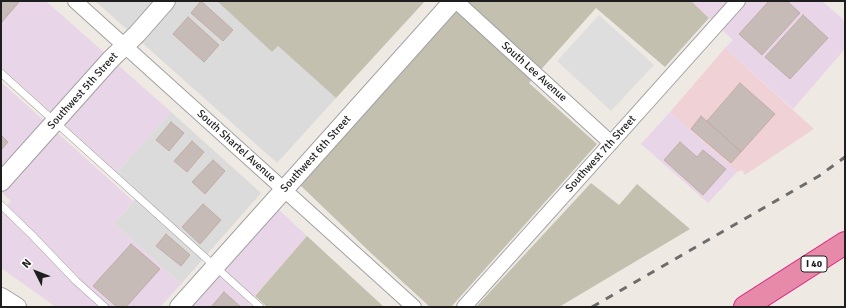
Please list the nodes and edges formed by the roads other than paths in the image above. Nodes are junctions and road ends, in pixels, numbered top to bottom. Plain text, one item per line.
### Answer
1 (76, 1) edge
2 (166, 1) edge
3 (454, 1) edge
4 (738, 1) edge
5 (125, 46) junction
6 (1, 73) edge
7 (54, 122) junction
8 (611, 143) junction
9 (1, 182) edge
10 (284, 189) junction
11 (1, 205) edge
12 (845, 243) edge
13 (215, 266) junction
14 (1, 297) edge
15 (17, 307) edge
16 (105, 307) edge
17 (179, 307) edge
18 (260, 307) edge
19 (414, 307) edge
20 (464, 307) edge
21 (745, 307) edge

1 - 5 street, South Shartel Avenue
2 - 5 street, Southwest 5th Street
3 - 8 street, South Lee Avenue
3 - 10 street, Southwest 6th Street
4 - 8 street, Southwest 7th Street
5 - 7 street, Southwest 5th Street
5 - 10 street, South Shartel Avenue
6 - 7 lane
7 - 9 street, Southwest 5th Street
7 - 13 lane
8 - 20 street, Southwest 7th Street
10 - 13 street, Southwest 6th Street
10 - 19 street, South Shartel Avenue
11 - 16 lane
12 - 21 highway, I 40
13 - 17 street, Southwest 6th Street
13 - 18 lane
14 - 15 street

